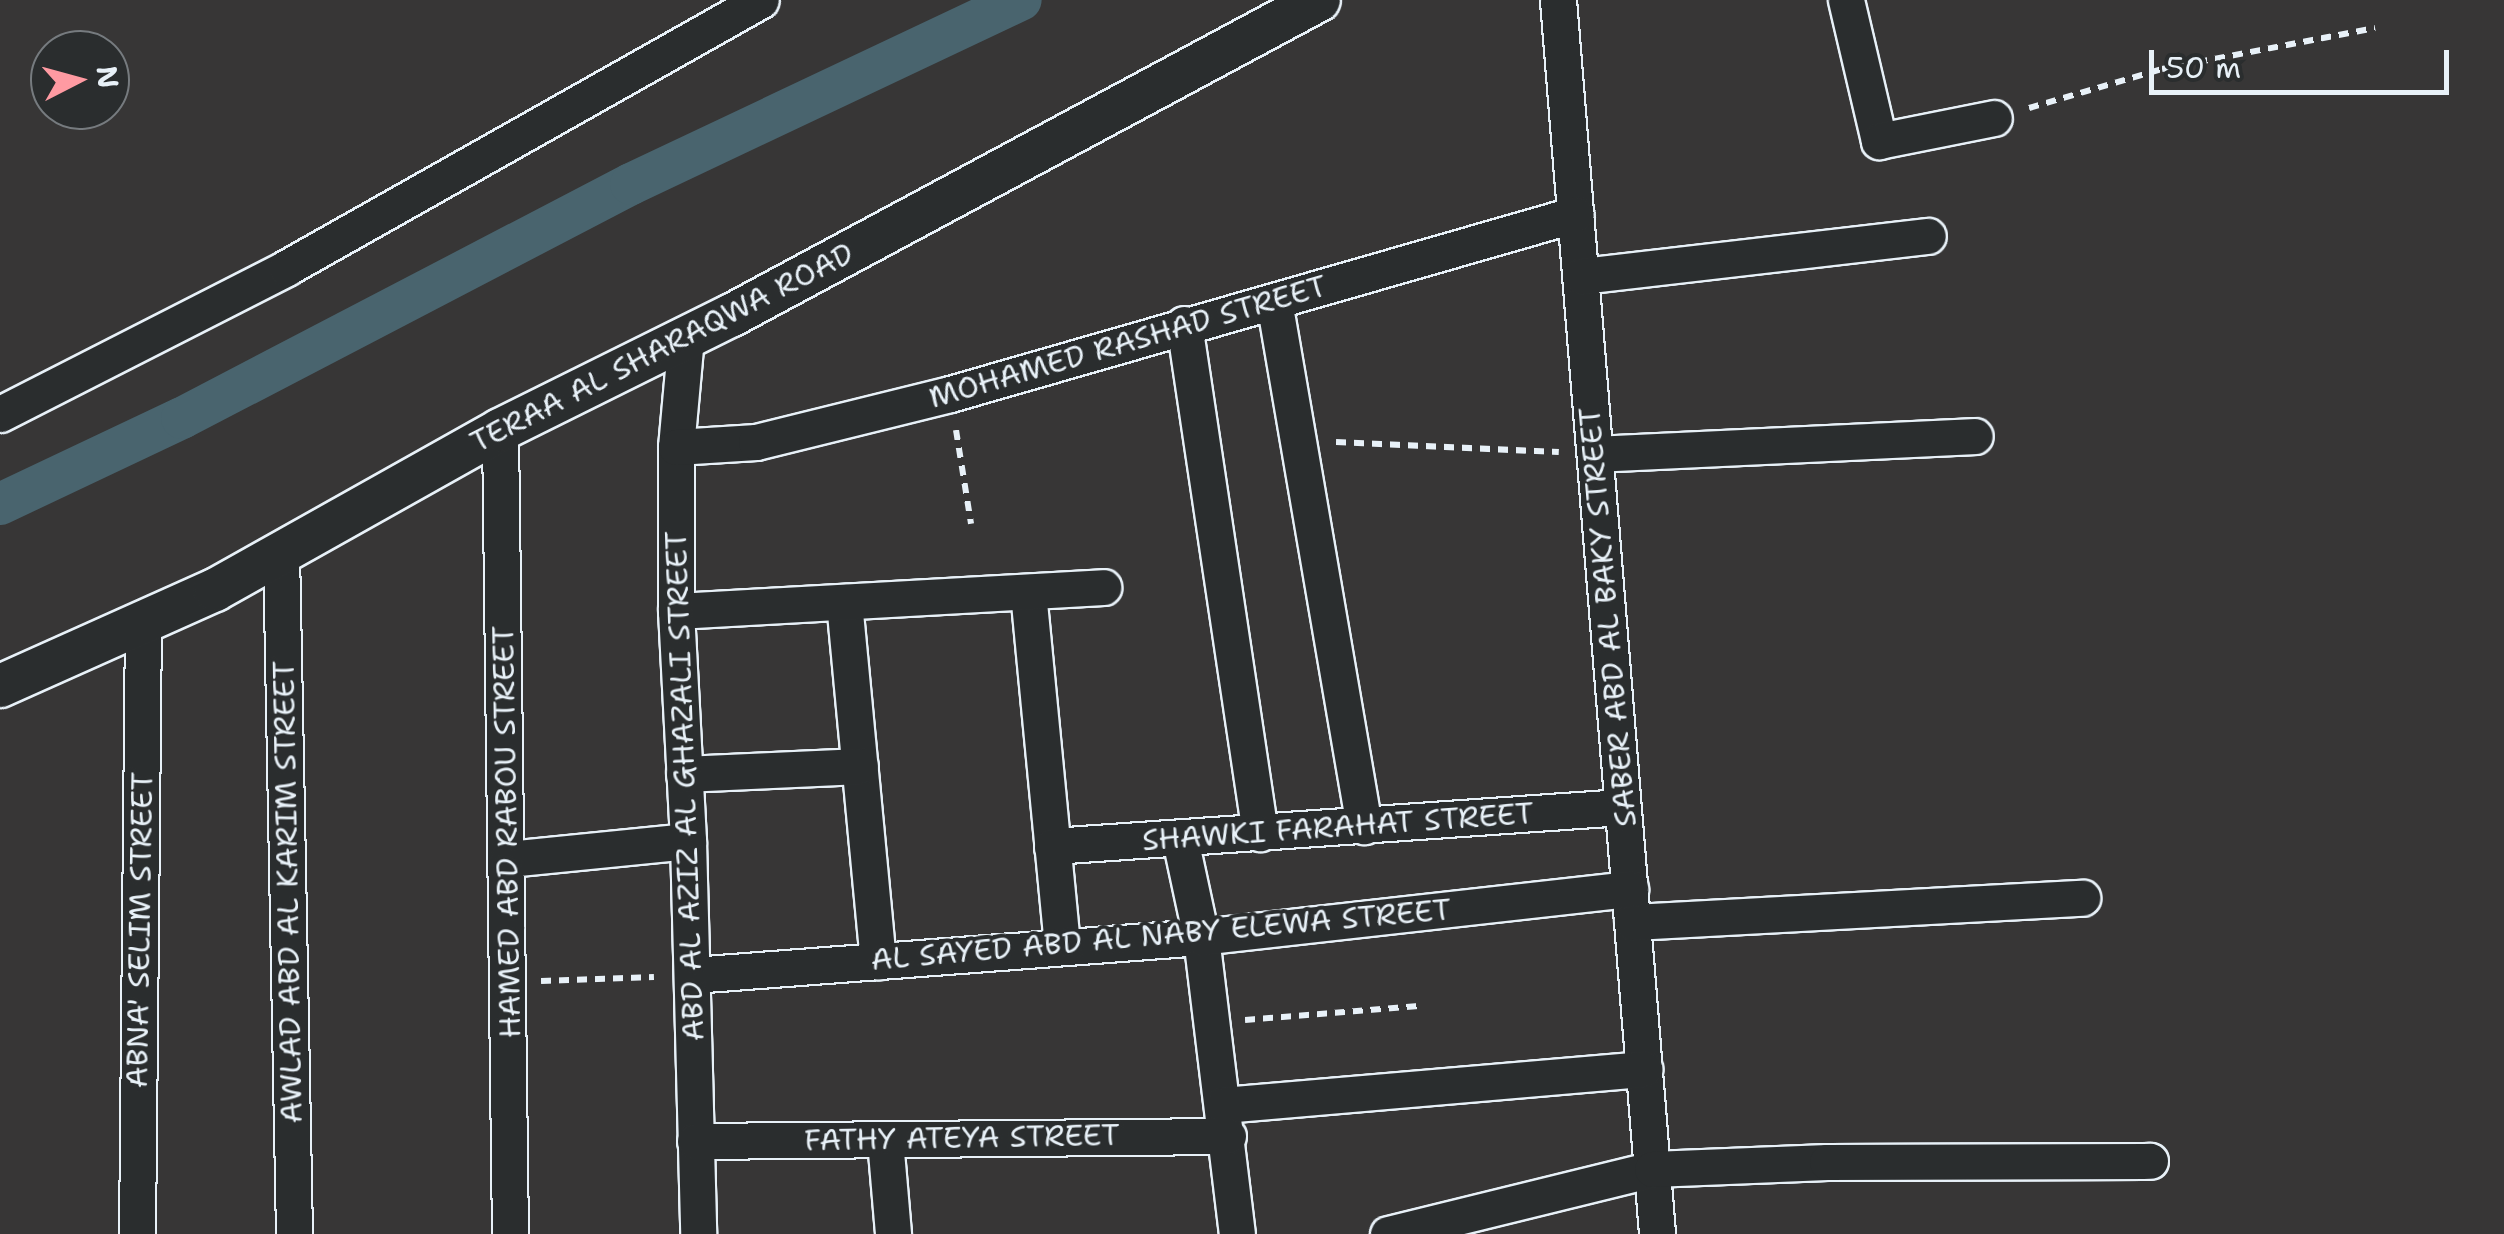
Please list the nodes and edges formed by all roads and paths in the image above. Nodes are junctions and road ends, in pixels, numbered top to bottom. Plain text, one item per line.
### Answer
1 (760, 0) edge
2 (1319, 0) edge
3 (1558, 0) edge
4 (1846, 0) edge
5 (2374, 28) dead end
6 (1994, 118) joint
7 (1576, 214) junction
8 (1928, 236) dead end
9 (1581, 276) junction
10 (1274, 300) junction
11 (1184, 324) junction
12 (686, 338) junction
13 (950, 394) junction
14 (0, 414) edge
15 (500, 430) junction
16 (1975, 436) dead end
17 (1298, 440) junction
18 (676, 447) junction
19 (1595, 454) junction
20 (972, 524) dead end
21 (281, 551) junction
22 (1103, 587) dead end
23 (1028, 592) junction
24 (844, 602) junction
25 (676, 611) junction
26 (143, 625) junction
27 (0, 686) edge
28 (860, 766) junction
29 (684, 774) junction
30 (1623, 807) junction
31 (1364, 826) junction
32 (1260, 833) junction
33 (1180, 839) junction
34 (688, 841) junction
35 (1052, 846) junction
36 (508, 859) junction
37 (2082, 898) dead end
38 (1631, 905) junction
39 (1201, 937) junction
40 (1062, 946) junction
41 (878, 960) junction
42 (692, 975) junction
43 (510, 982) junction
44 (1418, 1006) dead end
45 (1213, 1022) junction
46 (1644, 1068) junction
47 (1226, 1120) junction
48 (885, 1140) junction
49 (695, 1141) junction
50 (2150, 1161) dead end
51 (1652, 1169) junction
52 (137, 1234) edge
53 (294, 1234) edge
54 (510, 1234) edge
55 (698, 1234) edge
56 (893, 1234) edge
57 (1238, 1234) edge
58 (1388, 1234) edge
59 (1657, 1234) edge

1 - 14 street
2 - 12 street, TERAA AL SHARAQWA ROAD
3 - 7 street, SABER ABD AL BAKY STREET
4 - 6 street
5 - 6 path
7 - 9 street, SABER ABD AL BAKY STREET
7 - 10 street, MOHAMED RASHAD STREET
8 - 9 street
9 - 19 street, SABER ABD AL BAKY STREET
10 - 11 street, MOHAMED RASHAD STREET
10 - 17 street
11 - 13 street, MOHAMED RASHAD STREET
11 - 32 street
12 - 15 street, TERAA AL SHARAQWA ROAD
12 - 18 street, ABD AL AZIZ AL GHAZALI STREET
13 - 18 street, MOHAMED RASHAD STREET
13 - 20 path
15 - 21 street, TERAA AL SHARAQWA ROAD
15 - 36 street, HAMED ABD RABOU STREET
16 - 19 street
17 - 19 path
17 - 31 street
18 - 25 street, ABD AL AZIZ AL GHAZALI STREET
19 - 30 street, SABER ABD AL BAKY STREET
21 - 26 street, TERAA AL SHARAQWA ROAD
21 - 53 street, AWLAD ABD AL KARIM STREET
22 - 23 street
23 - 24 street
23 - 35 street
24 - 25 street
24 - 28 street
25 - 29 street, ABD AL AZIZ AL GHAZALI STREET
26 - 27 street, TERAA AL SHARAQWA ROAD
26 - 52 street, ABNA' SELIM STREET
28 - 29 street
28 - 41 street
29 - 34 street, ABD AL AZIZ AL GHAZALI STREET
30 - 31 street, SHAWKI FARAHAT STREET
30 - 38 street, SABER ABD AL BAKY STREET
31 - 32 street, SHAWKI FARAHAT STREET
32 - 33 street, SHAWKI FARAHAT STREET
33 - 35 street, SHAWKI FARAHAT STREET
33 - 39 street
34 - 36 street
34 - 42 street, ABD AL AZIZ AL GHAZALI STREET
35 - 40 street
36 - 43 street, HAMED ABD RABOU STREET
37 - 38 street, AL SAYED ABD AL NABY ELEWA STREET
38 - 39 street, AL SAYED ABD AL NABY ELEWA STREET
38 - 46 street, SABER ABD AL BAKY STREET
39 - 40 street, AL SAYED ABD AL NABY ELEWA STREET
39 - 45 street
40 - 41 street, AL SAYED ABD AL NABY ELEWA STREET
41 - 42 street, AL SAYED ABD AL NABY ELEWA STREET
42 - 43 path
42 - 49 street, ABD AL AZIZ AL GHAZALI STREET
43 - 54 street, HAMED ABD RABOU STREET
44 - 45 path
45 - 47 street
46 - 47 street, FATHY ATEYA STREET
46 - 51 street, SABER ABD AL BAKY STREET
47 - 48 street, FATHY ATEYA STREET
47 - 57 street
48 - 49 street, FATHY ATEYA STREET
48 - 56 street
49 - 55 street, ABD AL AZIZ AL GHAZALI STREET
50 - 51 street
51 - 58 street
51 - 59 street, SABER ABD AL BAKY STREET

